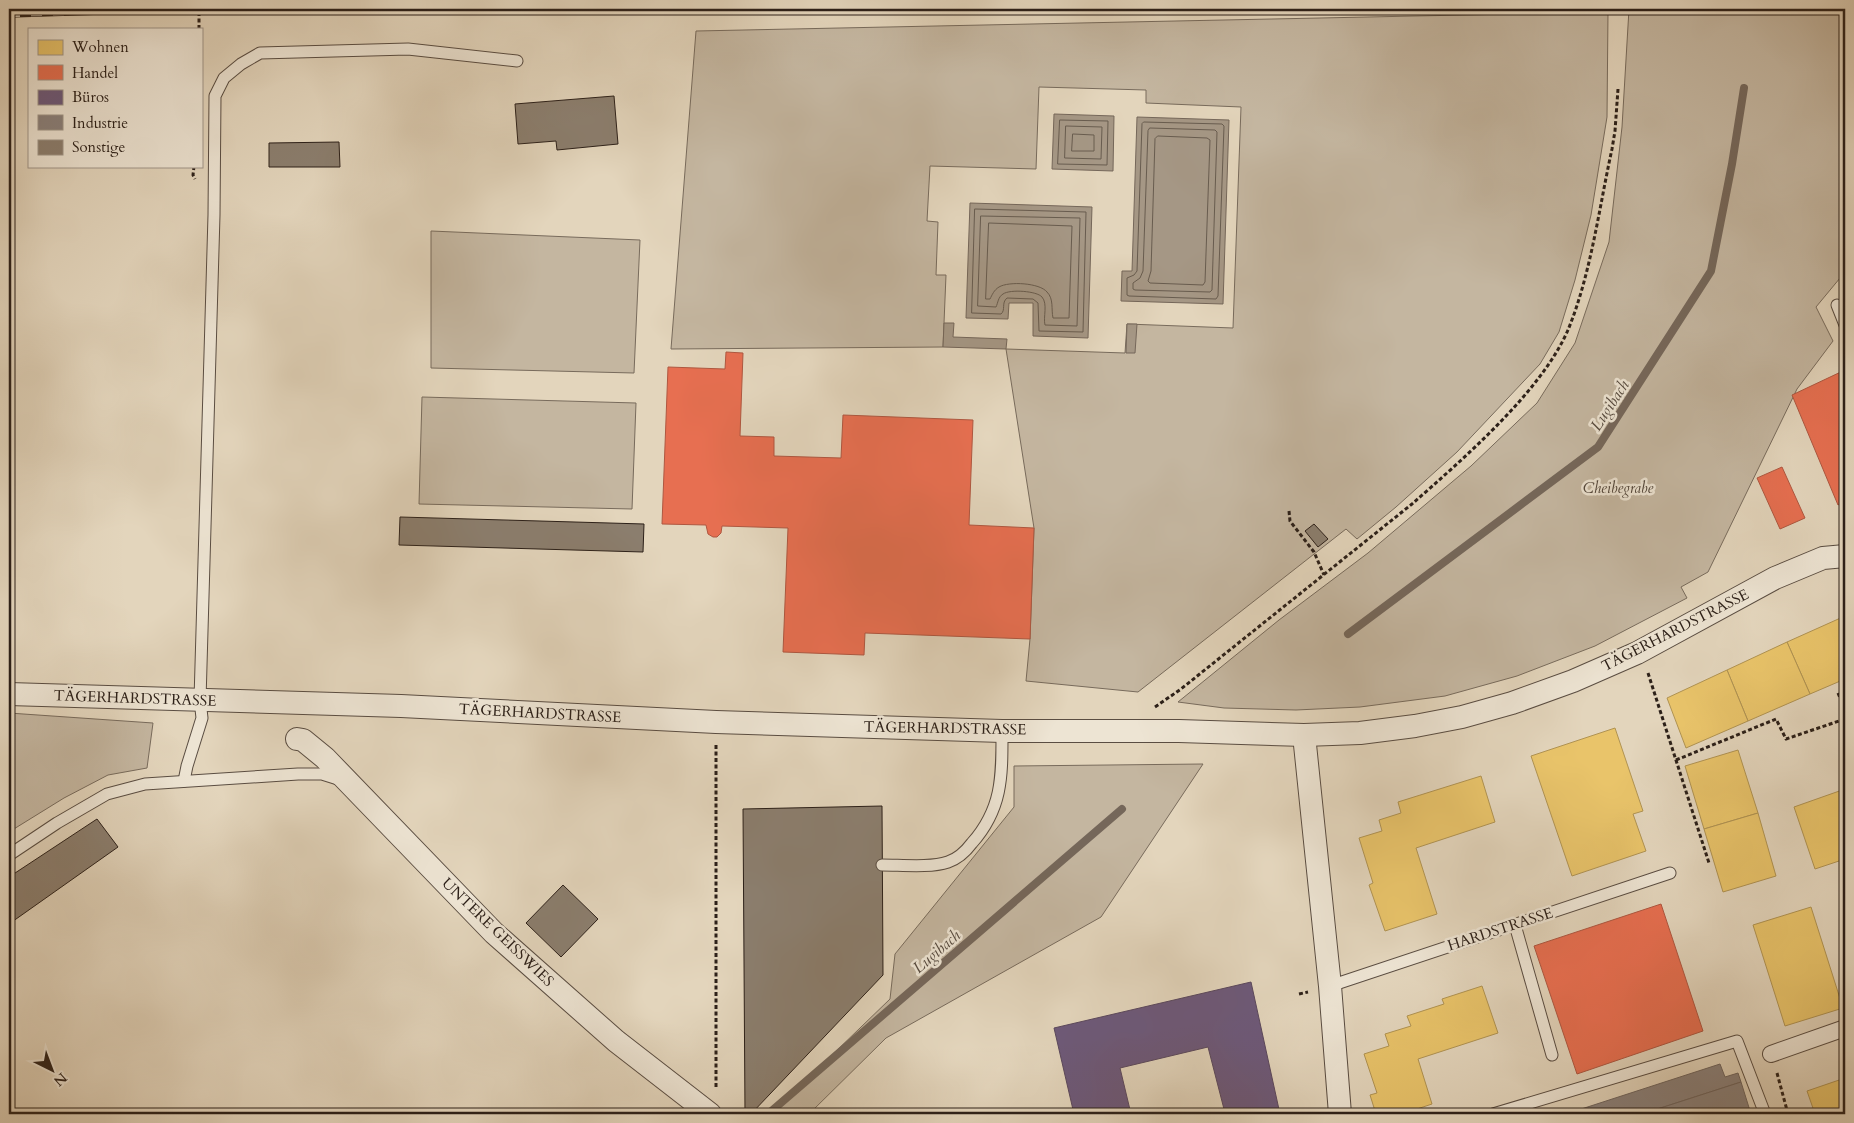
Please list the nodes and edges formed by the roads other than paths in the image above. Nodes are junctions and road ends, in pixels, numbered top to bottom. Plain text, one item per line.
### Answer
1 (518, 61) dead end
2 (1837, 305) dead end
3 (1845, 326) edge
4 (1845, 556) edge
5 (9, 694) edge
6 (200, 700) junction
7 (1002, 731) junction
8 (1304, 735) junction
9 (297, 739) dead end
10 (184, 781) junction
11 (347, 782) junction
12 (9, 855) edge
13 (882, 865) dead end
14 (1670, 873) dead end
15 (1515, 924) junction
16 (1330, 986) junction
17 (1845, 1028) edge
18 (1552, 1054) dead end
19 (1771, 1054) road end
20 (713, 1104) edge
21 (1340, 1114) edge
22 (1493, 1114) edge
23 (1765, 1114) edge

1 - 6 lane
2 - 3 lane
4 - 8 street, TÄGERHARDSTRASSE
5 - 6 street, TÄGERHARDSTRASSE
6 - 7 street, TÄGERHARDSTRASSE
6 - 10 lane
7 - 8 street, TÄGERHARDSTRASSE
7 - 13 lane
8 - 16 street
9 - 11 street, UNTERE GEISSWIES
10 - 11 lane
10 - 12 lane
11 - 20 street, UNTERE GEISSWIES
14 - 15 lane, HARDSTRASSE
15 - 16 lane, HARDSTRASSE
15 - 18 lane
16 - 21 street
17 - 19 street
22 - 23 lane

